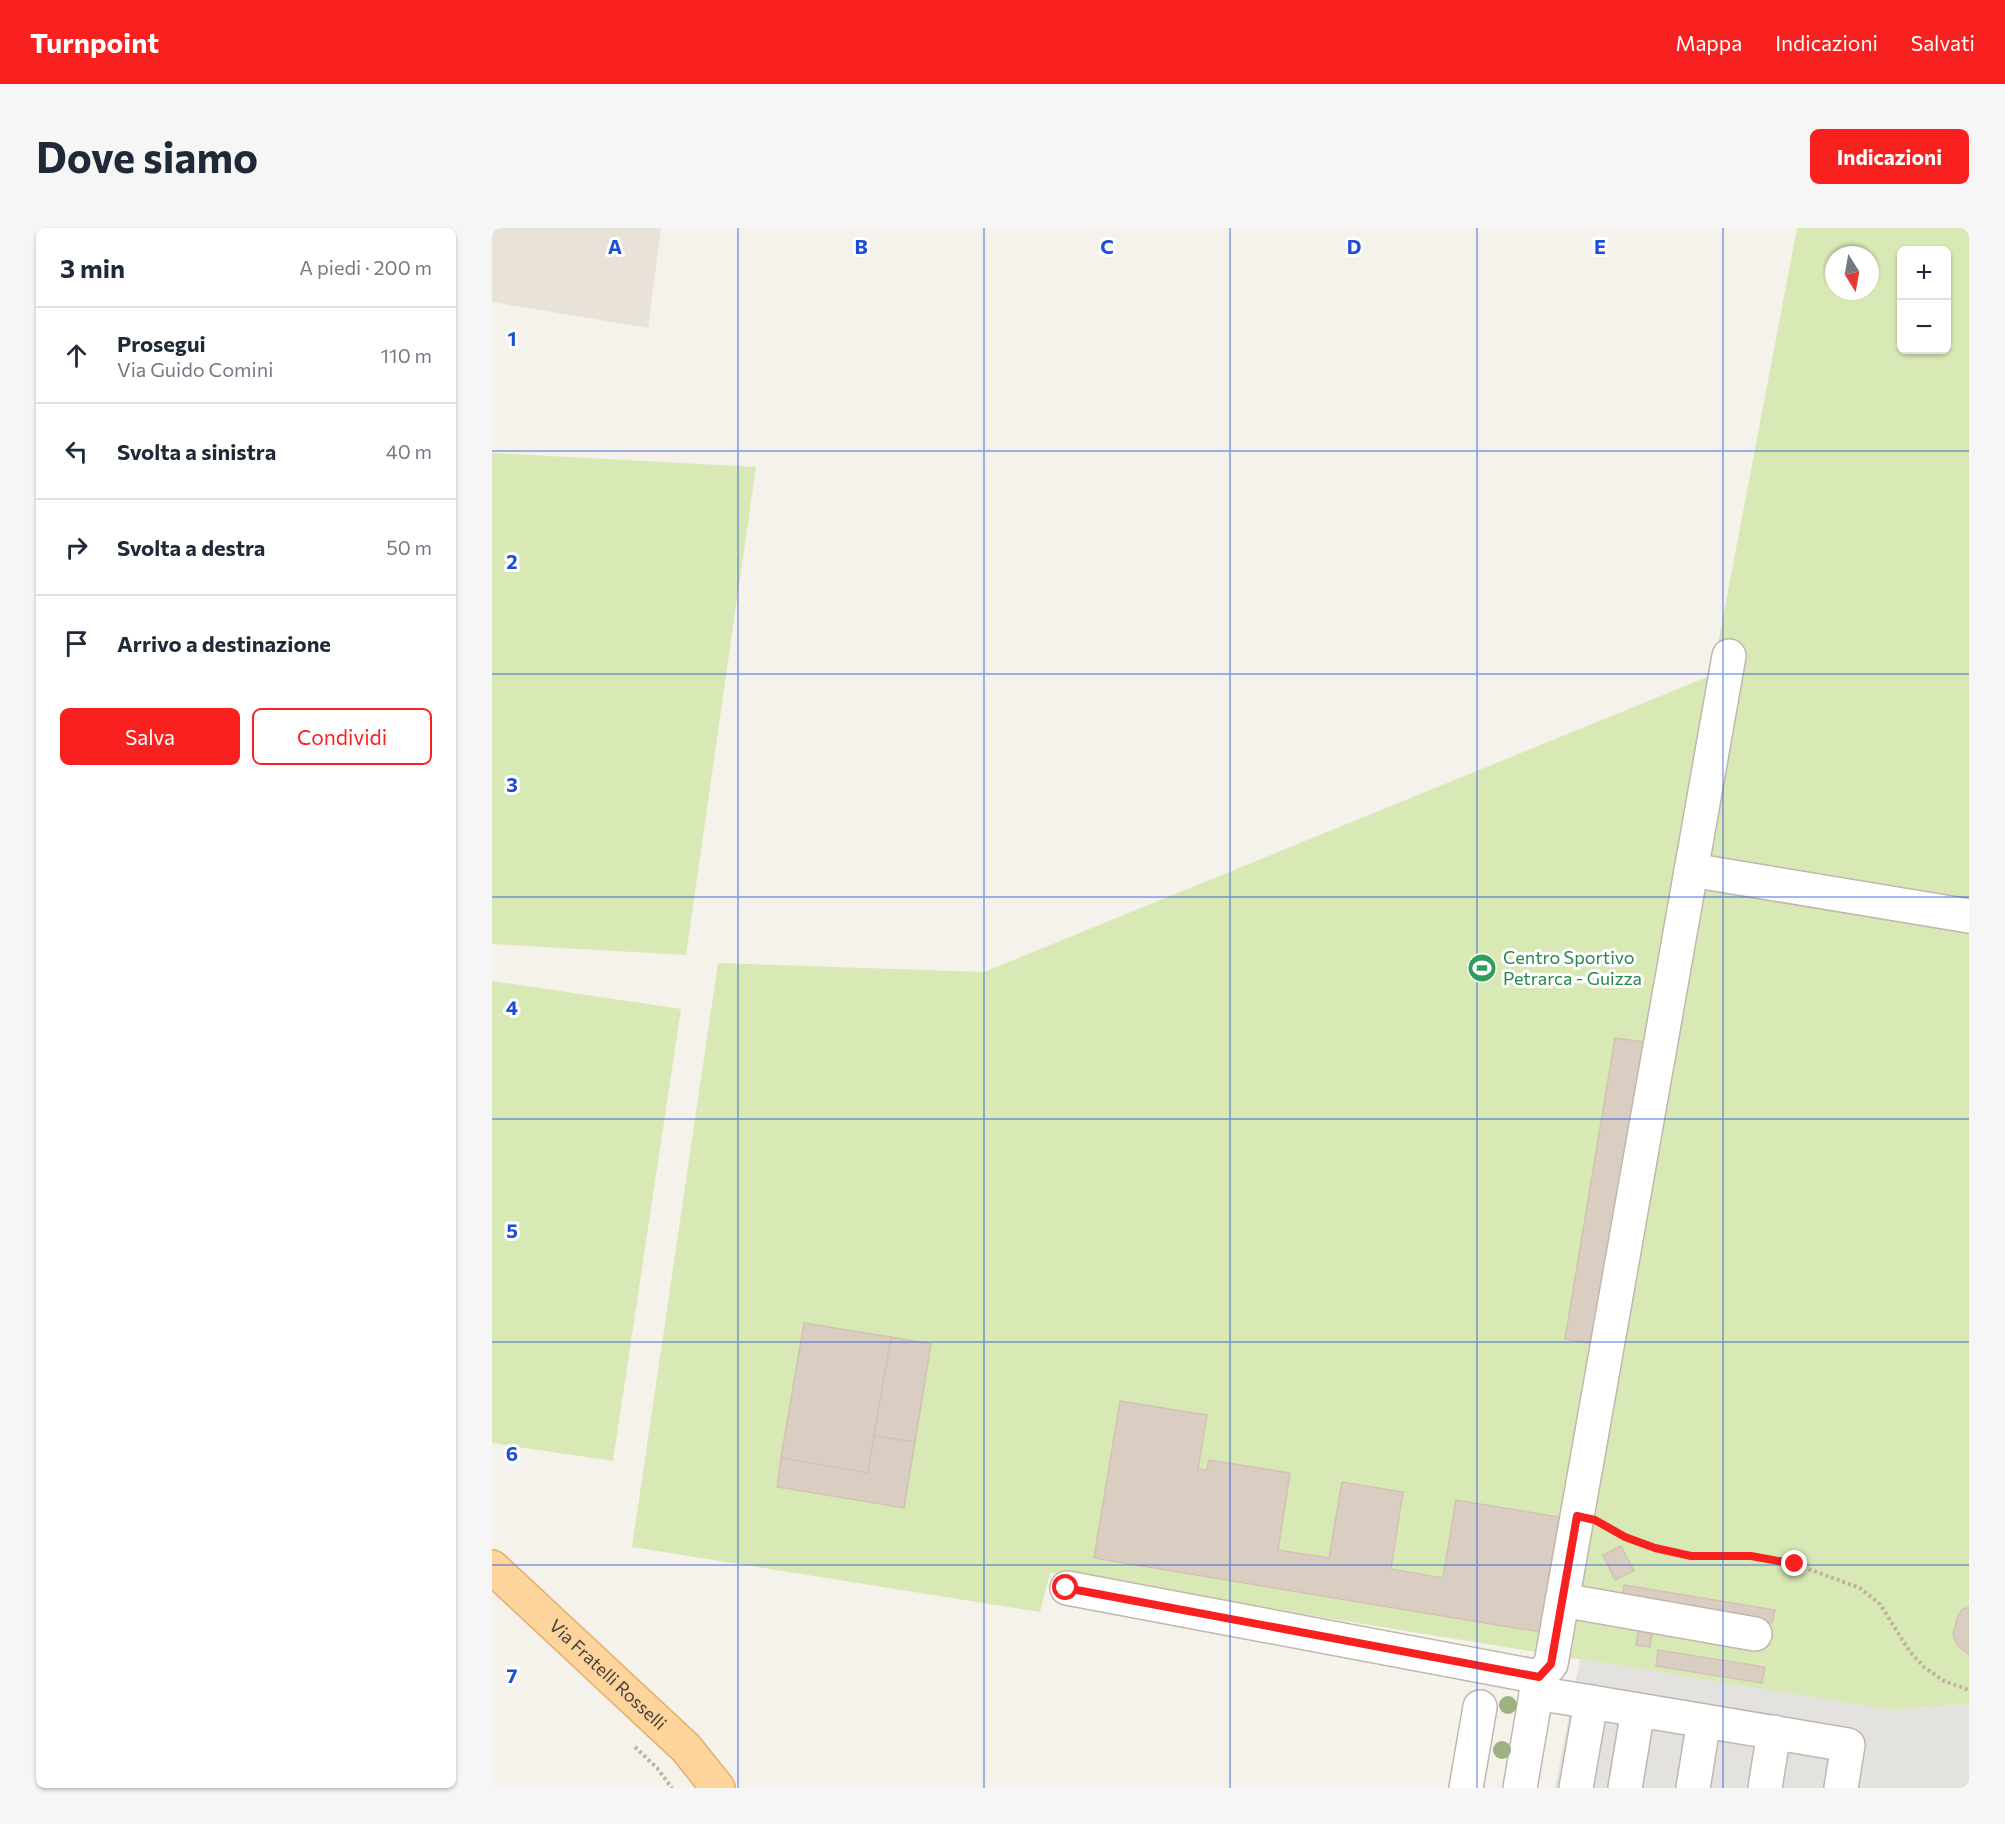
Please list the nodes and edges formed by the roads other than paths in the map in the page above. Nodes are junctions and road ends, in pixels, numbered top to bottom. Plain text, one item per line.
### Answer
1 (1729, 656) dead end
2 (1691, 870) junction
3 (1969, 916) edge
4 (492, 1567) edge
5 (1066, 1588) dead end
6 (1562, 1600) junction
7 (1755, 1634) dead end
8 (1537, 1685) junction
9 (1591, 1701) junction
10 (1480, 1707) dead end
11 (1638, 1710) junction
12 (1704, 1721) junction
13 (1774, 1732) junction
14 (717, 1788) edge
15 (1466, 1788) edge
16 (1520, 1788) edge
17 (1576, 1788) edge
18 (1625, 1788) edge
19 (1693, 1788) edge
20 (1765, 1788) edge
21 (1841, 1788) edge

1 - 2 street
2 - 3 street
2 - 6 street
4 - 14 main road, Via Fratelli Rosselli
5 - 8 street
6 - 7 street
6 - 8 street
8 - 9 street
8 - 16 street
9 - 11 street
9 - 17 street
10 - 15 street
11 - 12 street
11 - 18 street
12 - 13 street
12 - 19 street
13 - 20 street
13 - 21 street

